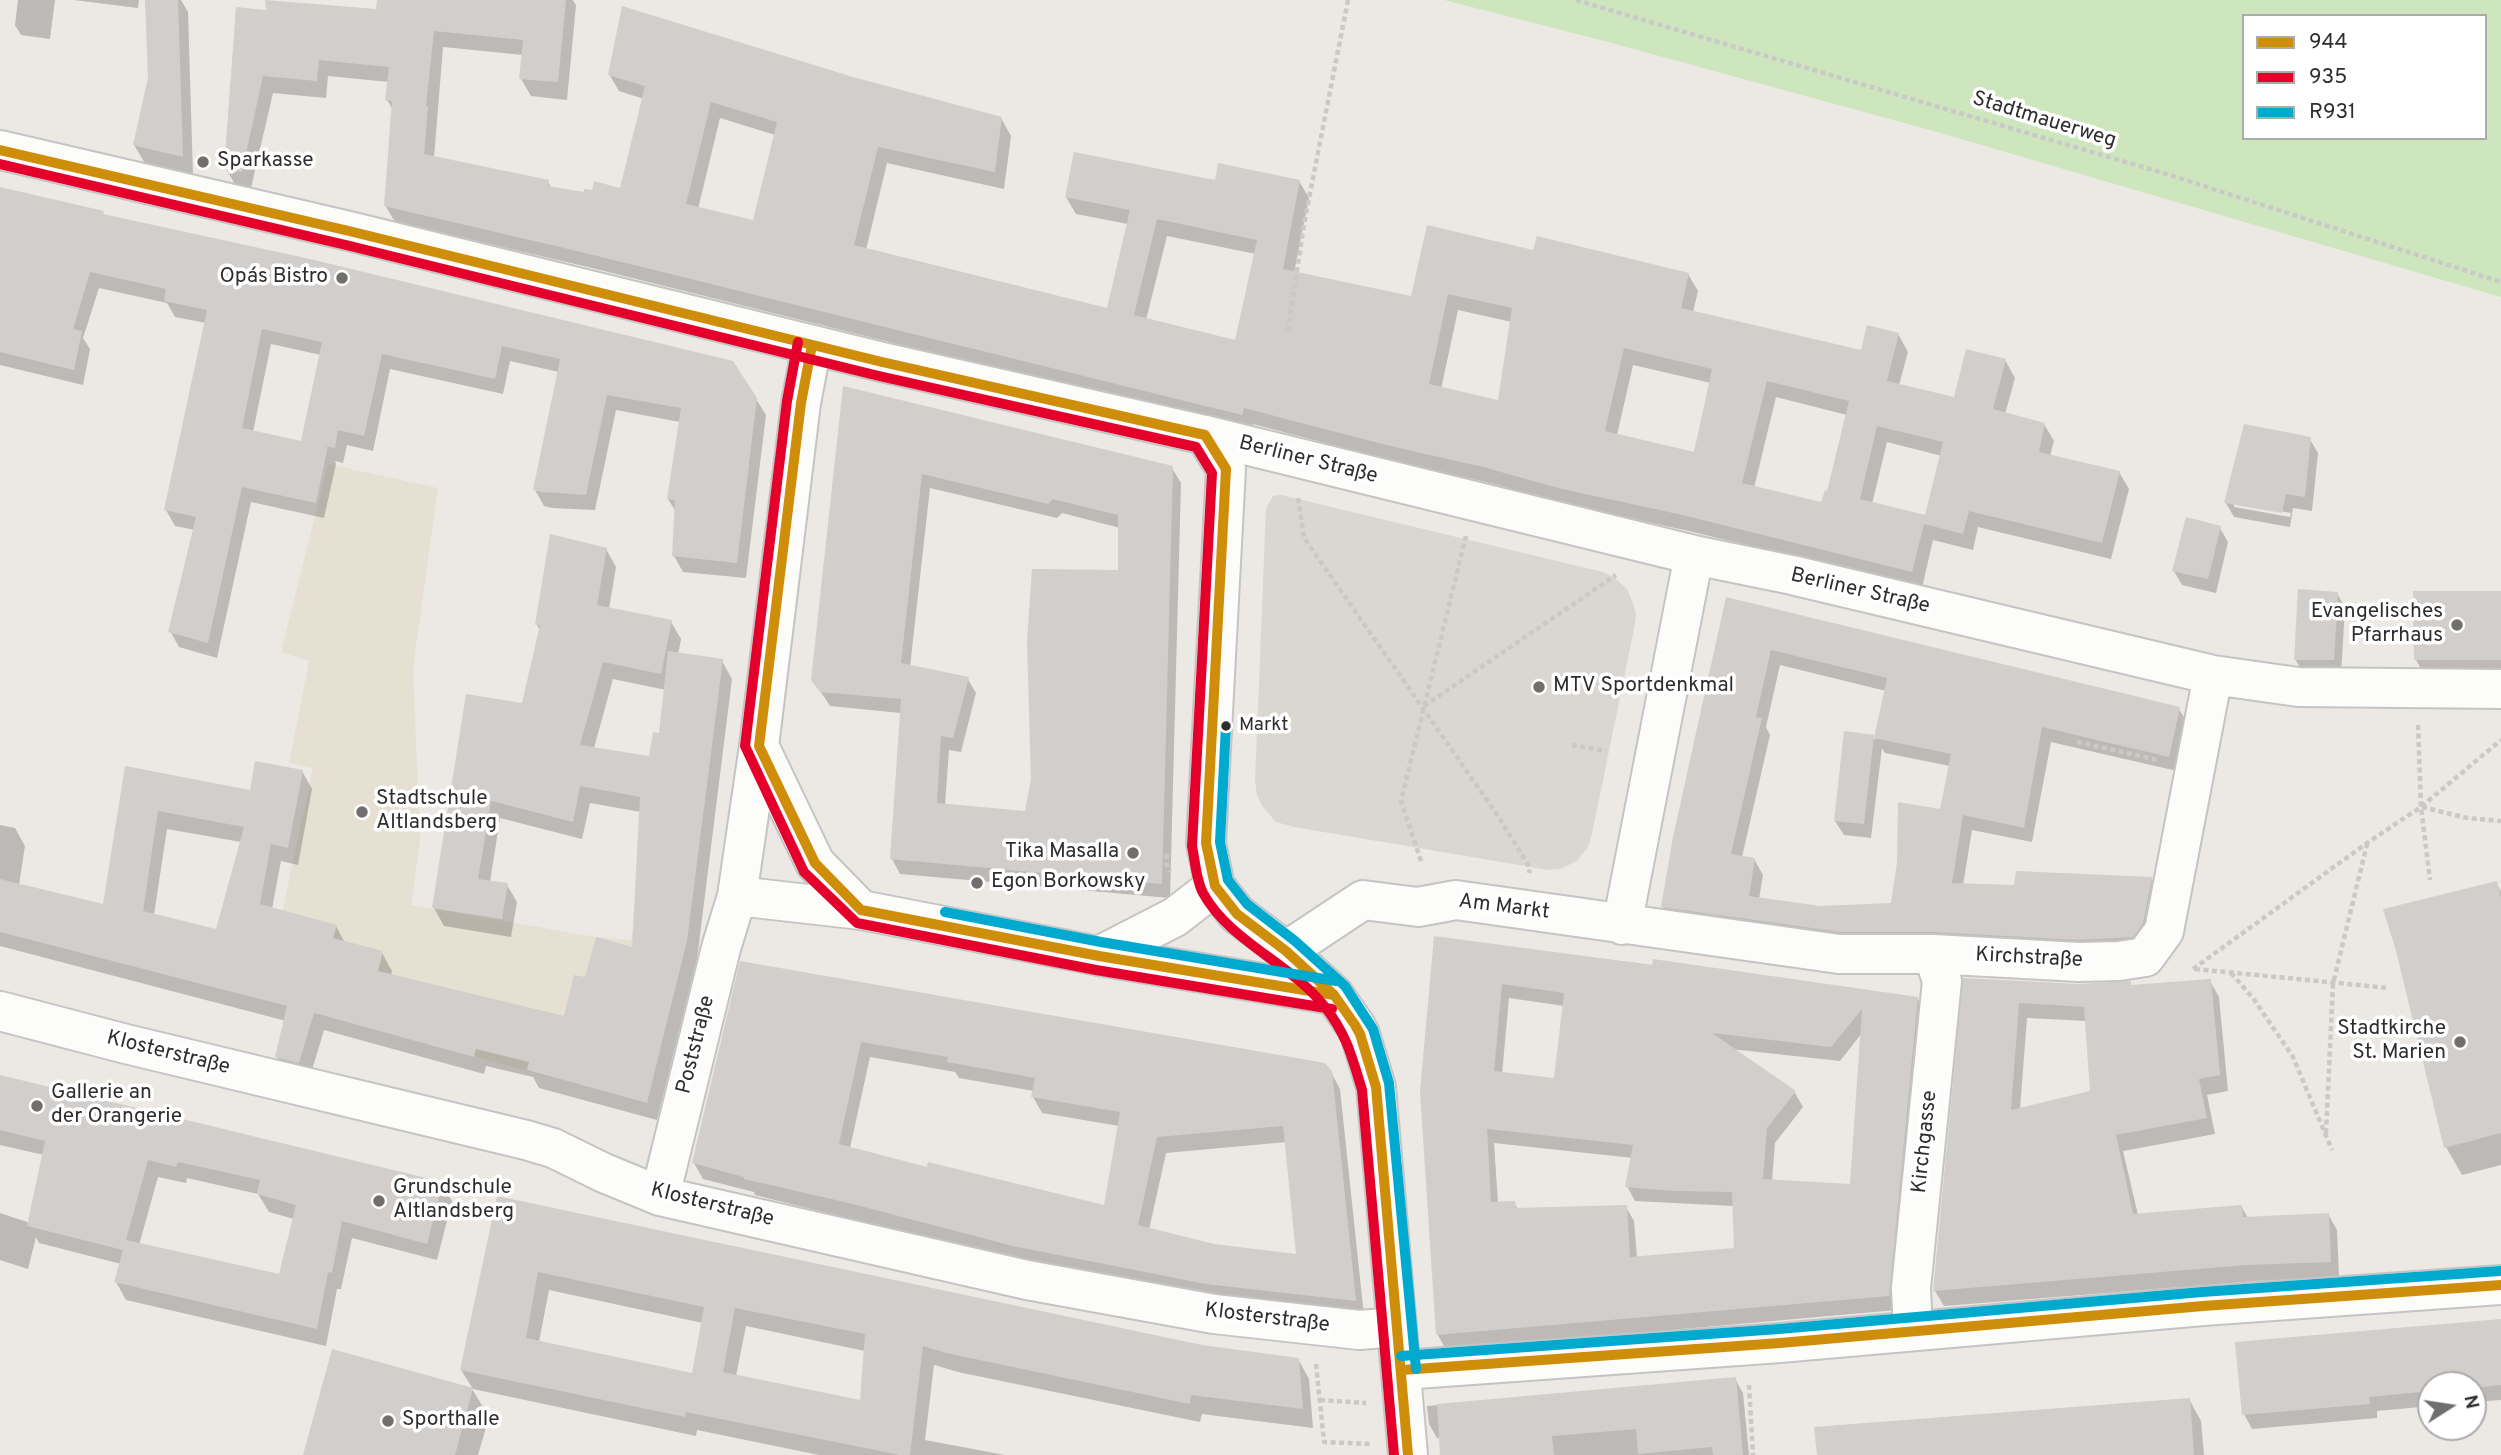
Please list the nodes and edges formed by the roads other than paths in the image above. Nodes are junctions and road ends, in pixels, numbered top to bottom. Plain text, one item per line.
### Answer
1 (0, 150) edge
2 (812, 345) junction
3 (1205, 435) junction
4 (1694, 555) junction
5 (2213, 675) junction
6 (2501, 689) edge
7 (759, 746) junction
8 (1215, 886) junction
9 (737, 895) junction
10 (860, 910) junction
11 (1622, 925) junction
12 (1286, 951) junction
13 (1933, 954) junction
14 (1099, 956) junction
15 (1334, 995) junction
16 (0, 1011) edge
17 (660, 1196) junction
18 (2501, 1285) edge
19 (1398, 1327) junction
20 (1913, 1331) junction
21 (1402, 1370) junction
22 (1393, 1450) edge

1 - 2 street, Berliner Straße
2 - 3 street, Berliner Straße
2 - 7 street, Poststraße
3 - 4 street, Berliner Straße
3 - 8 street
4 - 5 street, Berliner Straße
4 - 11 street
5 - 6 street, Berliner Straße
5 - 13 street, Kirchstraße
7 - 9 street, Poststraße
7 - 10 street
8 - 12 street
8 - 14 street
9 - 10 street
9 - 17 street, Poststraße
10 - 14 street
11 - 12 street, Am Markt
11 - 13 street, Kirchstraße
12 - 15 street
13 - 20 street, Kirchgasse
14 - 15 street
15 - 19 street
16 - 17 street, Klosterstraße
17 - 19 street, Klosterstraße
18 - 20 street
19 - 21 street
20 - 21 street
21 - 22 street

